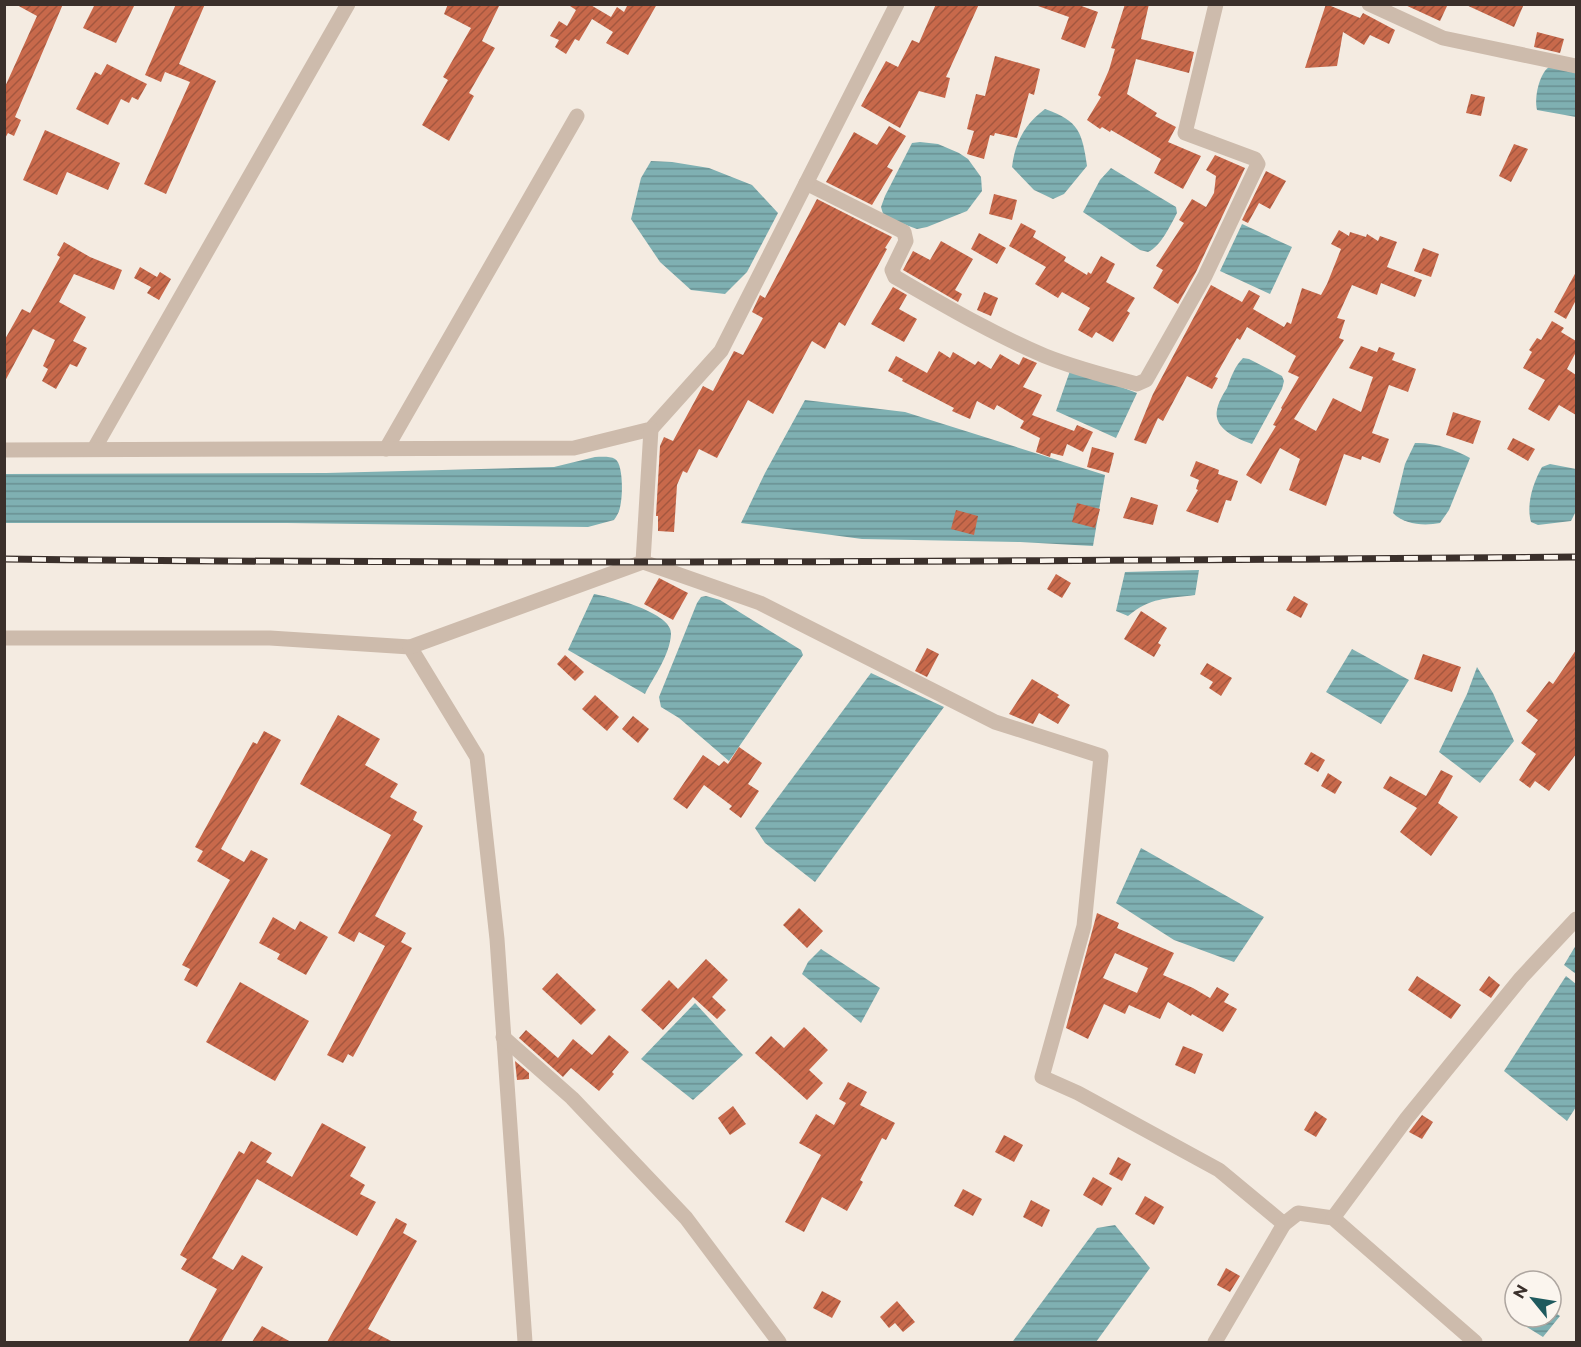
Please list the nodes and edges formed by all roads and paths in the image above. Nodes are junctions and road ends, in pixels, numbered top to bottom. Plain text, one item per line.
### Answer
1 (348, 4) edge
2 (897, 4) edge
3 (1216, 4) edge
4 (1369, 4) edge
5 (1576, 66) edge
6 (577, 116) dead end
7 (806, 183) junction
8 (651, 429) junction
9 (94, 449) junction
10 (386, 449) junction
11 (4, 450) edge
12 (643, 562) junction
13 (4, 638) edge
14 (410, 647) junction
15 (1576, 919) edge
16 (504, 1036) junction
17 (1333, 1218) junction
18 (1284, 1224) junction
19 (525, 1342) edge
20 (779, 1342) edge
21 (1215, 1342) edge
22 (1475, 1342) edge

1 - 9 street
2 - 7 street
3 - 7 street
4 - 5 street
6 - 10 street
7 - 8 street
8 - 10 street
8 - 12 street
9 - 10 street
9 - 11 street
12 - 14 street
12 - 18 street
13 - 14 street
14 - 16 street
15 - 17 street
16 - 19 street
16 - 20 street
17 - 18 street
17 - 22 street
18 - 21 street

